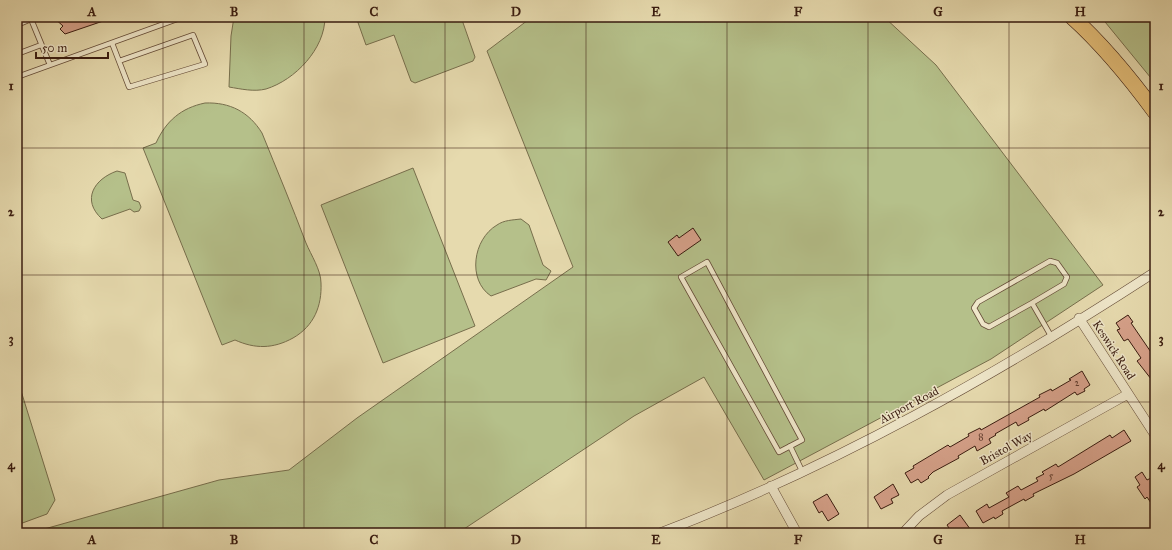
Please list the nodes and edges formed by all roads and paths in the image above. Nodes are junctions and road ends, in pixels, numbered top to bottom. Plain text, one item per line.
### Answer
1 (183, 17) edge
2 (1072, 17) edge
3 (17, 24) edge
4 (112, 43) junction
5 (41, 45) junction
6 (17, 54) edge
7 (119, 61) junction
8 (50, 65) junction
9 (17, 77) edge
10 (1155, 112) edge
11 (1155, 272) edge
12 (1032, 303) junction
13 (1079, 318) junction
14 (1051, 336) junction
15 (1128, 394) junction
16 (1155, 435) edge
17 (790, 446) junction
18 (803, 473) junction
19 (772, 486) junction
20 (660, 533) edge
21 (797, 533) edge
22 (903, 533) edge

1 - 4 lane
2 - 10 main road
3 - 5 lane
4 - 7 lane
4 - 8 lane
5 - 6 lane
5 - 8 lane
7 - 7 lane
8 - 9 lane
11 - 13 street, Airport Road
12 - 12 lane
12 - 14 lane
13 - 14 street, Airport Road
13 - 15 street, Keswick Road
14 - 18 street, Airport Road
15 - 16 street, Keswick Road
15 - 22 street, Bristol Way
17 - 17 lane
17 - 18 lane
18 - 19 street, Airport Road
19 - 20 street, Airport Road
19 - 21 street

